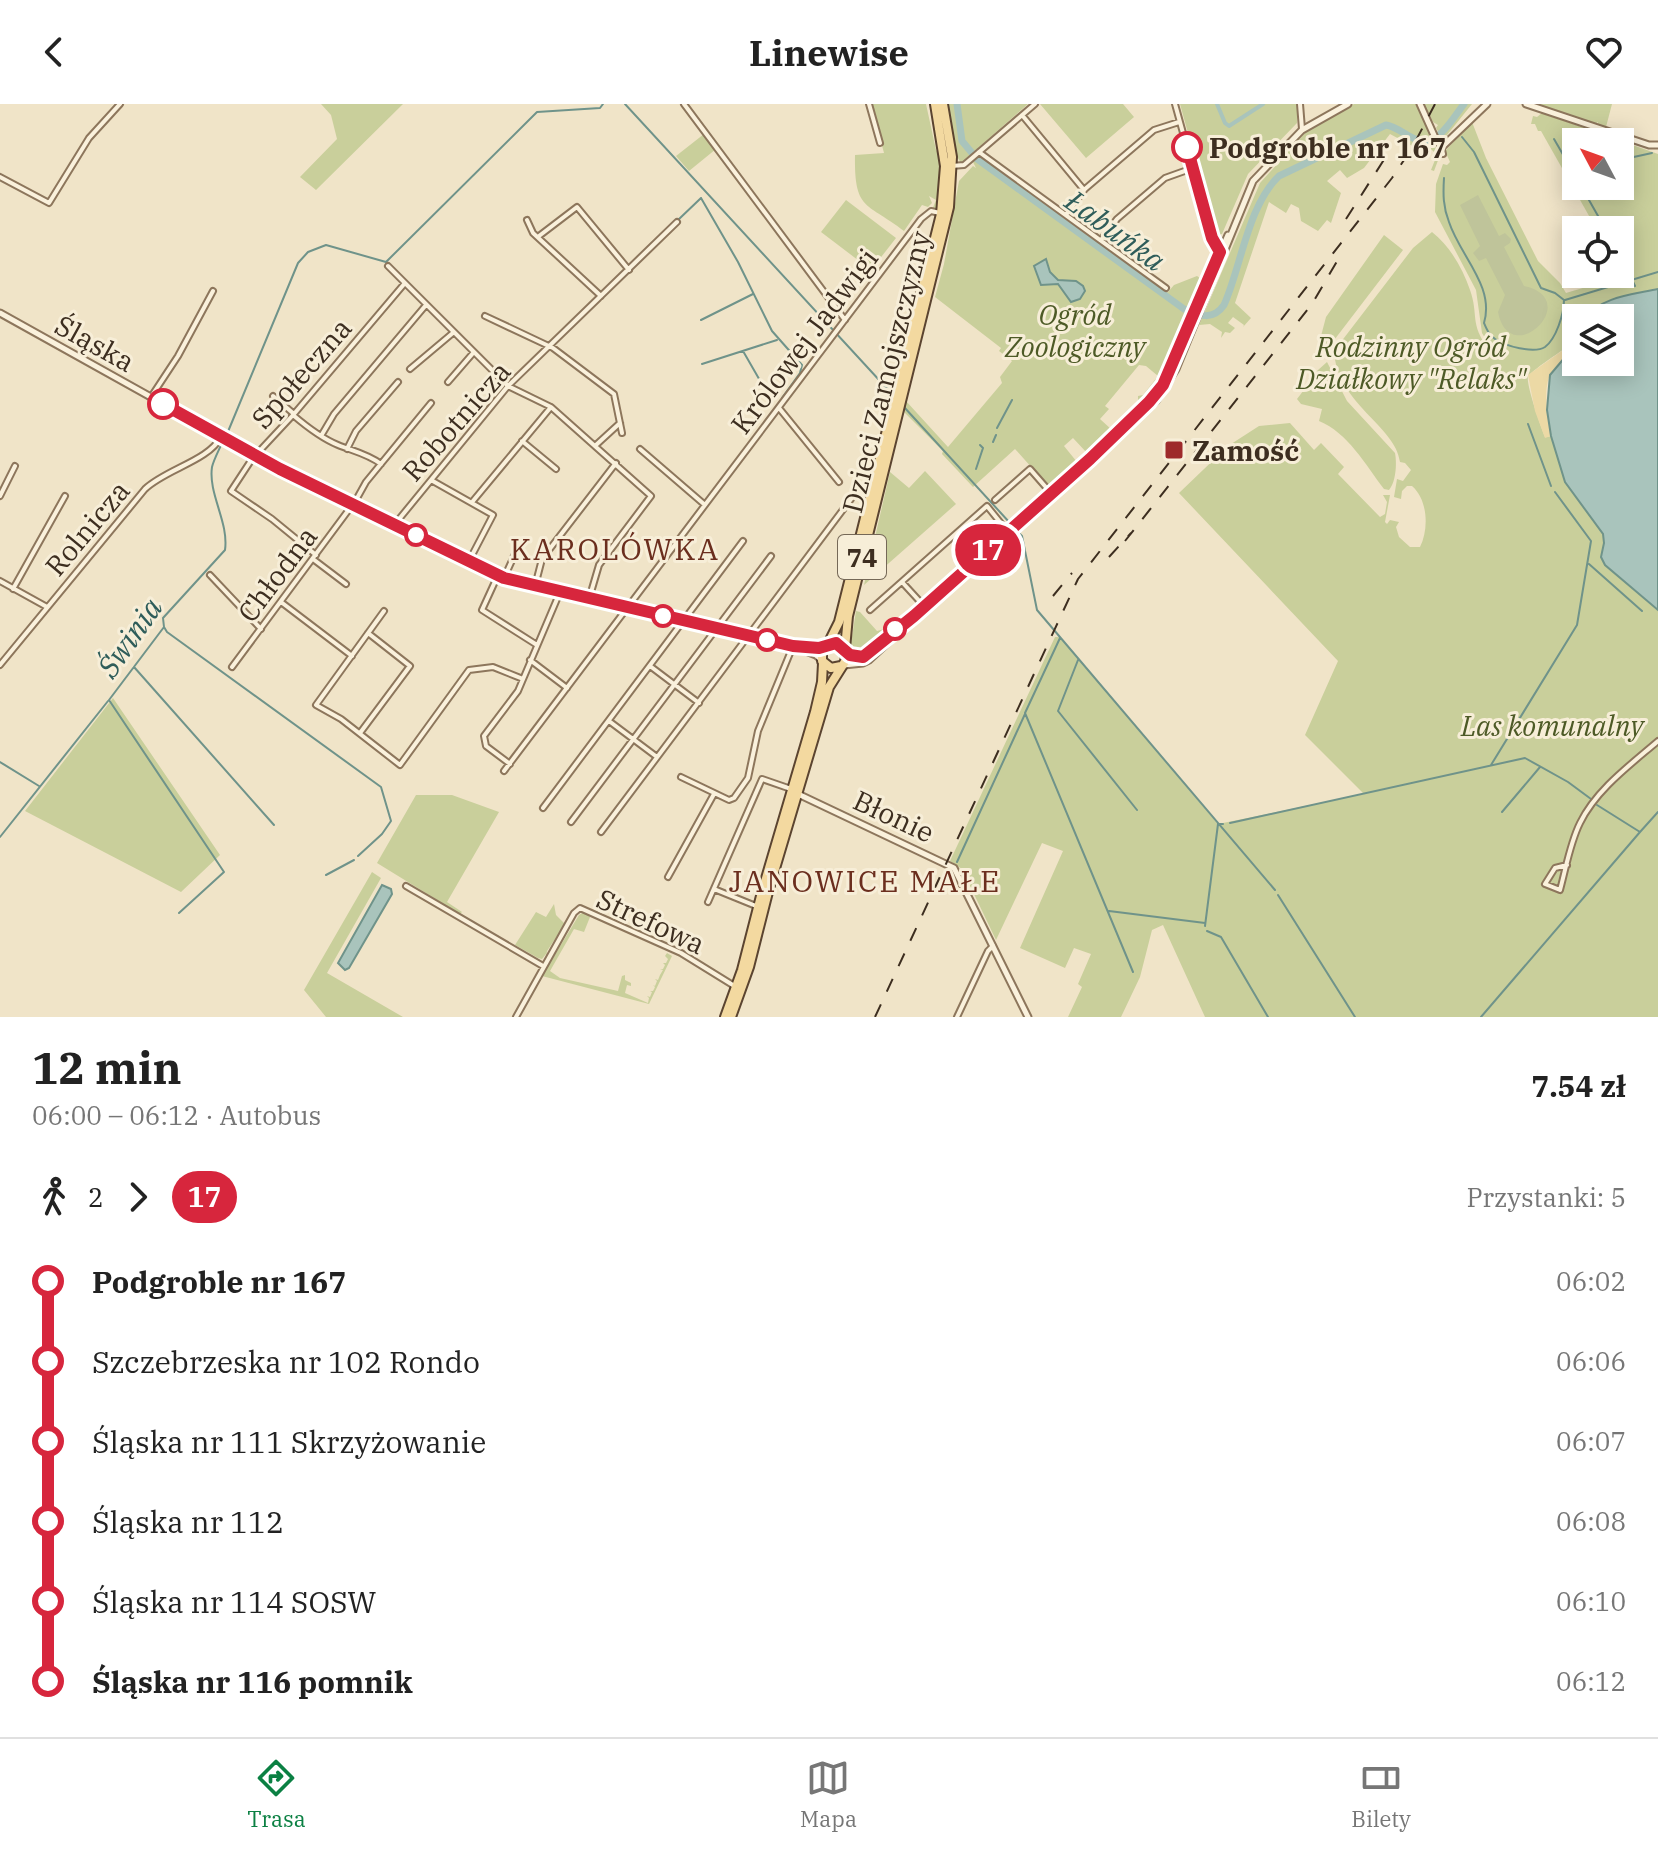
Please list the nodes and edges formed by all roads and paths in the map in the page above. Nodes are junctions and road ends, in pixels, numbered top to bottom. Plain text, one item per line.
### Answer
1 (120, 104) edge
2 (684, 104) edge
3 (869, 104) edge
4 (935, 104) edge
5 (943, 104) edge
6 (1035, 104) edge
7 (1175, 104) edge
8 (1300, 104) edge
9 (1348, 104) edge
10 (1420, 104) edge
11 (1487, 104) edge
12 (1526, 104) edge
13 (1022, 115) junction
14 (1180, 122) junction
15 (1302, 130) junction
16 (880, 143) dead end
17 (1439, 143) junction
18 (1658, 146) edge
19 (978, 152) junction
20 (1443, 154) dead end
21 (948, 166) junction
22 (1193, 168) junction
23 (0, 177) edge
24 (1084, 190) junction
25 (941, 214) junction
26 (1066, 215) junction
27 (527, 220) dead end
28 (677, 222) dead end
29 (539, 236) junction
30 (1101, 240) junction
31 (1222, 253) junction
32 (388, 266) dead end
33 (629, 270) junction
34 (405, 283) junction
35 (1166, 288) dead end
36 (213, 291) dead end
37 (601, 296) junction
38 (426, 305) junction
39 (0, 313) edge
40 (485, 316) dead end
41 (845, 320) junction
42 (454, 332) junction
43 (549, 346) junction
44 (474, 352) junction
45 (410, 369) dead end
46 (398, 382) dead end
47 (448, 382) dead end
48 (508, 386) junction
49 (273, 396) dead end
50 (151, 397) junction
51 (431, 403) dead end
52 (551, 407) junction
53 (779, 408) junction
54 (294, 415) junction
55 (620, 423) junction
56 (622, 433) dead end
57 (321, 436) junction
58 (222, 437) junction
59 (522, 441) junction
60 (596, 445) junction
61 (347, 449) junction
62 (640, 449) dead end
63 (255, 455) junction
64 (616, 463) junction
65 (381, 464) junction
66 (15, 466) dead end
67 (556, 469) dead end
68 (431, 480) junction
69 (839, 482) dead end
70 (1051, 493) junction
71 (0, 496) edge
72 (65, 496) dead end
73 (851, 499) dead end
74 (995, 500) dead end
75 (473, 501) junction
76 (353, 504) junction
77 (705, 505) junction
78 (395, 524) junction
79 (1008, 532) junction
80 (743, 541) dead end
81 (519, 545) dead end
82 (771, 556) dead end
83 (314, 557) junction
84 (469, 561) junction
85 (210, 575) dead end
86 (501, 576) junction
87 (0, 581) edge
88 (902, 582) junction
89 (346, 584) dead end
90 (535, 586) junction
91 (13, 589) junction
92 (560, 592) junction
93 (589, 599) junction
94 (281, 602) junction
95 (924, 606) junction
96 (47, 608) junction
97 (628, 608) junction
98 (870, 610) dead end
99 (384, 611) dead end
100 (914, 616) junction
101 (684, 621) junction
102 (716, 628) junction
103 (261, 629) junction
104 (368, 633) junction
105 (749, 636) junction
106 (537, 645) junction
107 (826, 645) junction
108 (793, 646) junction
109 (845, 650) junction
110 (352, 656) junction
111 (530, 660) junction
112 (822, 662) junction
113 (0, 665) edge
114 (650, 666) junction
115 (842, 666) junction
116 (232, 667) dead end
117 (523, 679) junction
118 (675, 684) junction
119 (567, 688) junction
120 (699, 703) junction
121 (609, 721) junction
122 (360, 733) junction
123 (633, 739) junction
124 (1658, 741) edge
125 (657, 757) junction
126 (510, 764) junction
127 (504, 771) dead end
128 (681, 777) dead end
129 (794, 791) junction
130 (714, 794) junction
131 (543, 808) dead end
132 (571, 822) dead end
133 (601, 832) dead end
134 (1567, 865) junction
135 (668, 877) dead end
136 (406, 886) dead end
137 (714, 889) junction
138 (708, 902) dead end
139 (758, 906) junction
140 (993, 946) junction
141 (543, 966) junction
142 (739, 986) junction
143 (516, 1017) edge
144 (725, 1017) edge
145 (731, 1017) edge
146 (957, 1017) edge
147 (1028, 1017) edge

1 - 23 street
2 - 41 street
3 - 16 street
4 - 21 main road, Dzieci Zamojszczyzny / 74
5 - 21 main road, Dzieci Zamojszczyzny / 74
6 - 13 street
7 - 14 street
8 - 15 street
9 - 15 street
10 - 17 street
11 - 17 street
12 - 18 street
13 - 19 street
13 - 24 street
14 - 22 street
14 - 24 street
15 - 31 street
17 - 20 street
19 - 21 street
19 - 26 street
21 - 25 main road, Dzieci Zamojszczyzny / 74
21 - 109 main road, Dzieci Zamojszczyzny / 74
22 - 30 street
22 - 31 street
24 - 26 street
25 - 41 street, Królowej Jadwigi
25 - 107 main road, Dzieci Zamojszczyzny / 74
26 - 30 street
27 - 29 street
28 - 33 street, Robotnicza
29 - 33 street
29 - 37 street
30 - 35 street
31 - 70 street
32 - 34 street
33 - 37 street, Robotnicza
34 - 38 street
34 - 54 street, Społeczna
36 - 50 street
37 - 43 street, Robotnicza
38 - 42 street
38 - 57 street
39 - 50 street, Śląska
40 - 43 street, Robotnicza
41 - 53 street, Królowej Jadwigi
42 - 44 street
42 - 45 street
43 - 48 street, Robotnicza
43 - 55 street
44 - 47 street
44 - 48 street
46 - 61 street
48 - 52 street
48 - 68 street, Robotnicza
49 - 54 street
50 - 58 street, Śląska
51 - 65 street, Chłodna
52 - 59 street
52 - 60 street
53 - 69 street
53 - 77 street, Królowej Jadwigi
54 - 57 street
54 - 63 street, Społeczna
55 - 56 street
55 - 60 street
57 - 61 street
58 - 63 street, Śląska
58 - 96 street, Rolnicza
59 - 67 street
59 - 75 street
60 - 64 street
61 - 65 street
62 - 77 street
63 - 76 street, Śląska
63 - 83 street, Społeczna
64 - 90 street
64 - 93 street
65 - 76 street, Chłodna
66 - 71 street
68 - 75 street
68 - 78 street, Robotnicza
70 - 74 street
70 - 79 street
72 - 91 street
73 - 105 street
75 - 84 street
76 - 78 street, Śląska
76 - 83 street, Chłodna
77 - 97 street, Królowej Jadwigi
78 - 84 street, Śląska
79 - 88 street
79 - 95 street
80 - 101 street
81 - 86 street
82 - 102 street
83 - 89 street
83 - 94 street, Chłodna
84 - 86 street, Śląska
85 - 103 street
86 - 90 street, Śląska
86 - 106 street
87 - 91 street
88 - 95 street
88 - 98 street
90 - 92 street, Śląska
91 - 96 street
92 - 93 street, Śląska
92 - 106 street
93 - 97 street, Śląska
94 - 103 street, Chłodna
94 - 110 street
95 - 100 street
96 - 113 street, Rolnicza
97 - 101 street, Śląska
97 - 119 street, Królowej Jadwigi
99 - 104 street
100 - 109 street
100 - 115 street
101 - 102 street, Śląska
101 - 114 street
102 - 105 street, Śląska
102 - 118 street
103 - 116 street, Chłodna
104 - 110 street
104 - 122 street
105 - 108 street, Śląska
105 - 120 street
106 - 111 street
107 - 108 street, Śląska
107 - 109 main road
107 - 112 main road, 74
108 - 112 street, Śląska
108 - 130 street
109 - 115 main road, 74
110 - 122 street
111 - 117 street
111 - 119 street
112 - 115 main road
112 - 129 main road, 74
114 - 118 street
114 - 121 street
115 - 129 main road, 74
117 - 122 street
117 - 126 street
118 - 120 street
118 - 123 street
119 - 126 street, Królowej Jadwigi
120 - 125 street
121 - 123 street
121 - 131 street
123 - 125 street
123 - 132 street
124 - 134 street
125 - 133 street
126 - 127 street, Królowej Jadwigi
128 - 130 street
129 - 137 street
129 - 139 main road, 74
129 - 140 street, Błonie
129 - 142 main road, 74
130 - 135 street
134 - 134 street
136 - 141 street
137 - 138 street
137 - 139 street
139 - 142 main road, 74
140 - 146 street
140 - 147 street, Błonie
141 - 142 street, Strefowa
141 - 143 street, Strefowa
142 - 144 main road, 74
142 - 145 main road, 74

